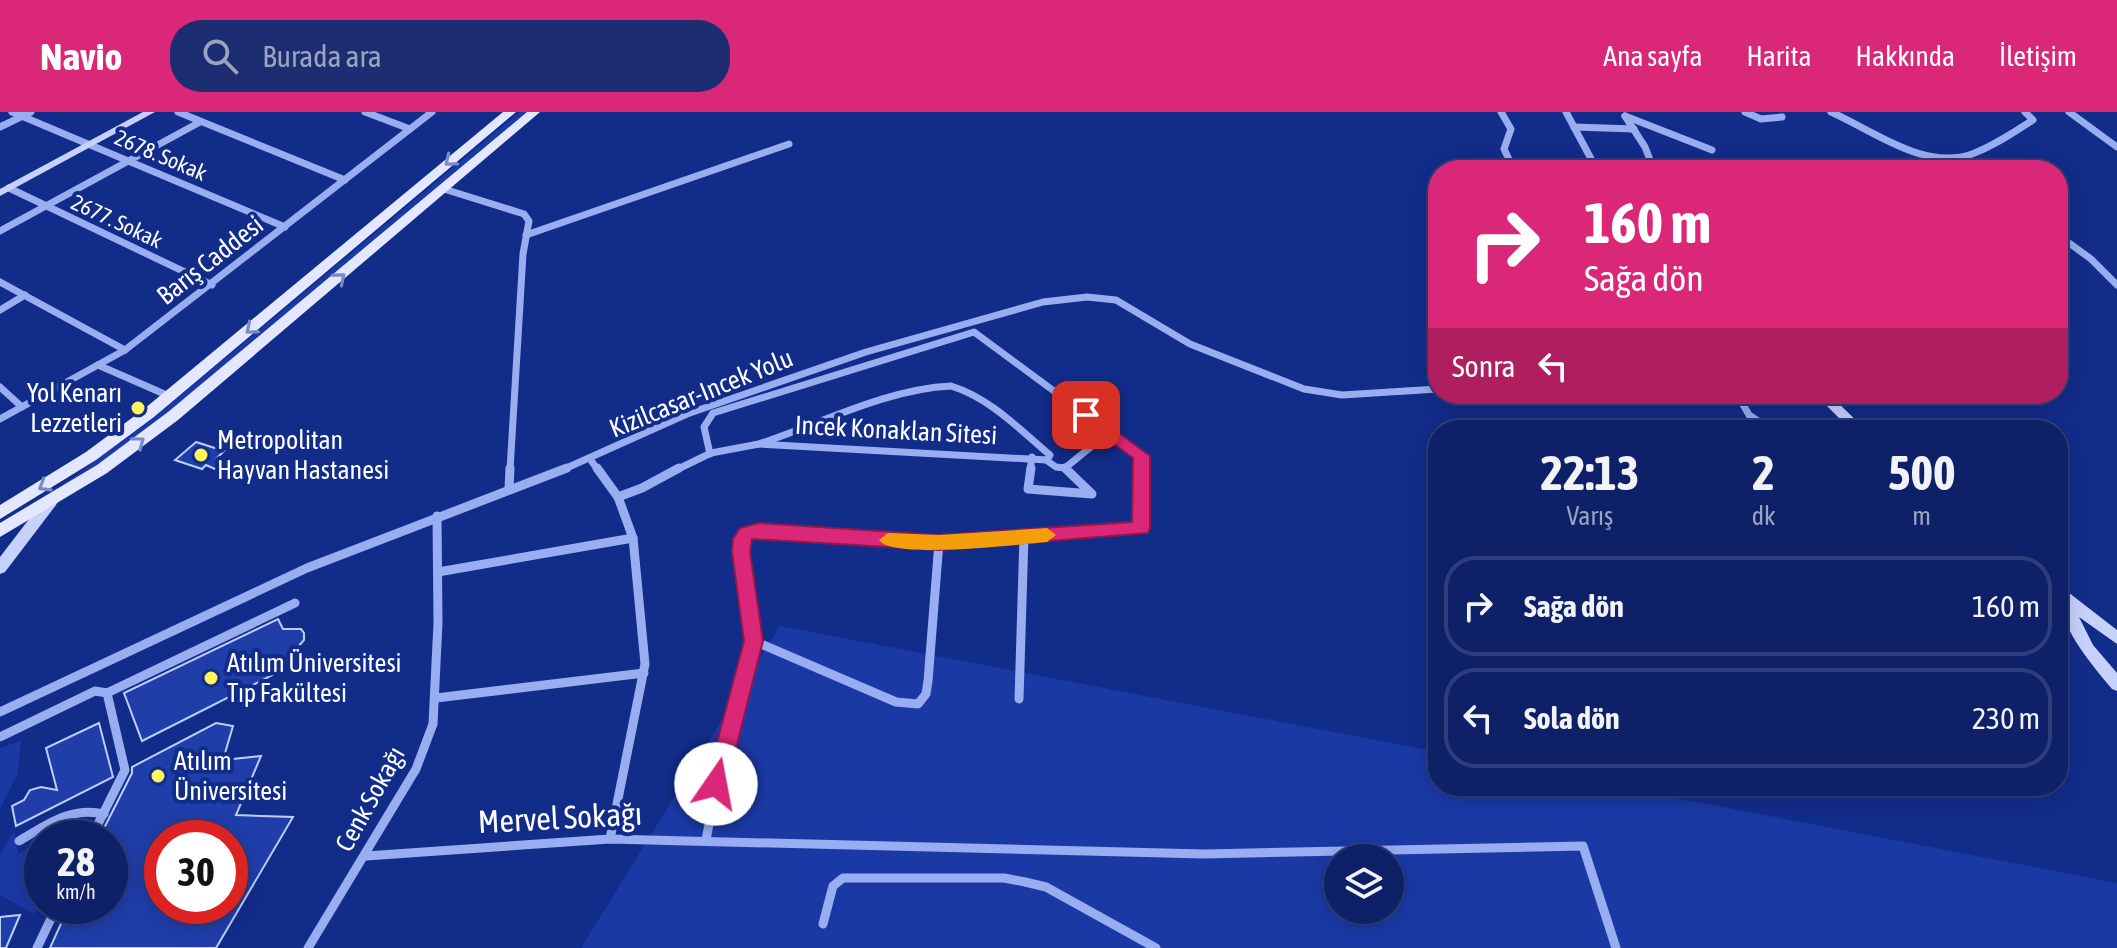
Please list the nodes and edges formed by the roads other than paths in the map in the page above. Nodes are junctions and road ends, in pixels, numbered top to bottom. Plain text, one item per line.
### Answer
1 (12, 112) edge
2 (31, 112) edge
3 (150, 112) edge
4 (178, 112) edge
5 (365, 112) edge
6 (432, 112) edge
7 (510, 112) edge
8 (534, 112) edge
9 (1501, 112) edge
10 (1566, 112) edge
11 (1745, 112) edge
12 (1831, 112) edge
13 (2025, 112) edge
14 (2069, 112) edge
15 (1624, 114) edge
16 (23, 116) junction
17 (1782, 117) dead end
18 (200, 122) junction
19 (0, 127) edge
20 (1574, 127) junction
21 (410, 129) junction
22 (1634, 129) junction
23 (2117, 137) edge
24 (2107, 138) junction
25 (91, 144) junction
26 (789, 144) dead end
27 (2117, 147) edge
28 (1712, 150) dead end
29 (1509, 160) edge
30 (1592, 160) edge
31 (1649, 160) edge
32 (128, 162) junction
33 (345, 180) junction
34 (444, 189) junction
35 (4, 191) edge
36 (44, 207) junction
37 (285, 227) junction
38 (0, 231) edge
39 (526, 235) junction
40 (2068, 242) edge
41 (0, 282) edge
42 (212, 285) junction
43 (2117, 285) edge
44 (25, 295) junction
45 (0, 310) edge
46 (125, 350) junction
47 (98, 365) junction
48 (0, 387) edge
49 (1428, 390) edge
50 (169, 396) junction
51 (1743, 404) edge
52 (1832, 404) edge
53 (22, 407) junction
54 (0, 419) edge
55 (1756, 420) edge
56 (1848, 420) edge
57 (1109, 432) junction
58 (758, 444) junction
59 (710, 454) junction
60 (1032, 457) junction
61 (590, 459) junction
62 (1046, 460) junction
63 (1065, 468) junction
64 (509, 489) junction
65 (618, 497) junction
66 (51, 501) junction
67 (0, 513) edge
68 (437, 516) junction
69 (0, 531) edge
70 (1024, 536) junction
71 (633, 538) junction
72 (939, 542) junction
73 (0, 568) edge
74 (438, 572) junction
75 (2068, 600) edge
76 (295, 603) dead end
77 (2068, 610) edge
78 (2117, 638) edge
79 (754, 641) junction
80 (644, 673) junction
81 (2117, 684) edge
82 (107, 693) junction
83 (436, 698) junction
84 (1019, 699) dead end
85 (0, 712) edge
86 (0, 737) edge
87 (104, 814) junction
88 (101, 820) edge
89 (610, 839) junction
90 (706, 840) junction
91 (19, 841) dead end
92 (366, 856) junction
93 (48, 924) edge
94 (823, 924) dead end
95 (37, 948) edge
96 (308, 948) edge
97 (1156, 948) edge
98 (1616, 948) edge

1 - 16 street, 2678. Sokak
2 - 16 street
3 - 25 street
4 - 18 street
5 - 21 street
6 - 21 street, Barış Caddesi
7 -> 50 main road
8 - 34 main road
9 - 29 street
10 - 20 street
11 - 17 street
12 - 13 street
14 - 24 street
15 - 22 street
15 - 28 street
16 - 19 street
16 - 25 street, 2678. Sokak
18 - 32 street
18 - 33 street
20 - 22 street
20 - 30 street
21 - 33 street, Barış Caddesi
22 - 31 street
23 - 24 street
24 - 27 street
25 - 32 street, 2678. Sokak
25 - 35 street
26 - 39 street
32 - 36 street
32 - 37 street, 2678. Sokak
33 - 37 street, Barış Caddesi
34 - 39 street
66 -> 34 main road
35 - 36 street, 2677. Sokak
36 - 38 street
36 - 42 street, 2677. Sokak
37 - 42 street, Barış Caddesi
39 - 64 street
40 - 43 street
41 - 44 street
42 - 46 street, Barış Caddesi
44 - 45 street
44 - 46 street
46 - 47 street, Barış Caddesi
47 - 50 street
47 - 53 street, Barış Caddesi
48 - 53 street
49 - 61 street, Kizilcasar-Incek Yolu
50 -> 67 main road
51 - 55 street
52 - 56 street
53 - 54 street, Barış Caddesi
57 - 59 street
57 - 63 street
57 - 70 street
58 - 59 street
58 - 60 street, Incek Konaklan Sitesi
58 - 62 street
59 - 65 street
60 - 62 street, Incek Konaklan Sitesi
60 - 63 street
61 - 64 street, Kizilcasar-Incek Yolu
61 - 65 street
62 - 63 street, Incek Konaklan Sitesi
64 - 68 street, Kizilcasar-Incek Yolu
65 - 71 street
66 - 69 main road
66 - 73 street
68 - 74 street, Cenk Sokağı
68 - 85 street, Kizilcasar-Incek Yolu
70 - 72 street
70 - 84 street
71 - 74 street
71 - 80 street
72 - 79 street
72 - 79 street
74 - 83 street, Cenk Sokağı
75 - 78 street
76 - 82 street
77 - 81 street
79 - 90 street
80 - 83 street
80 - 89 street
82 - 86 street
82 - 87 street
83 - 92 street, Cenk Sokağı
87 - 88 street
87 - 91 street
89 - 90 street, Mervel Sokağı
89 - 92 street, Mervel Sokağı
90 - 98 street, Mervel Sokağı
92 - 96 street, Cenk Sokağı
93 - 95 street
94 - 97 street

